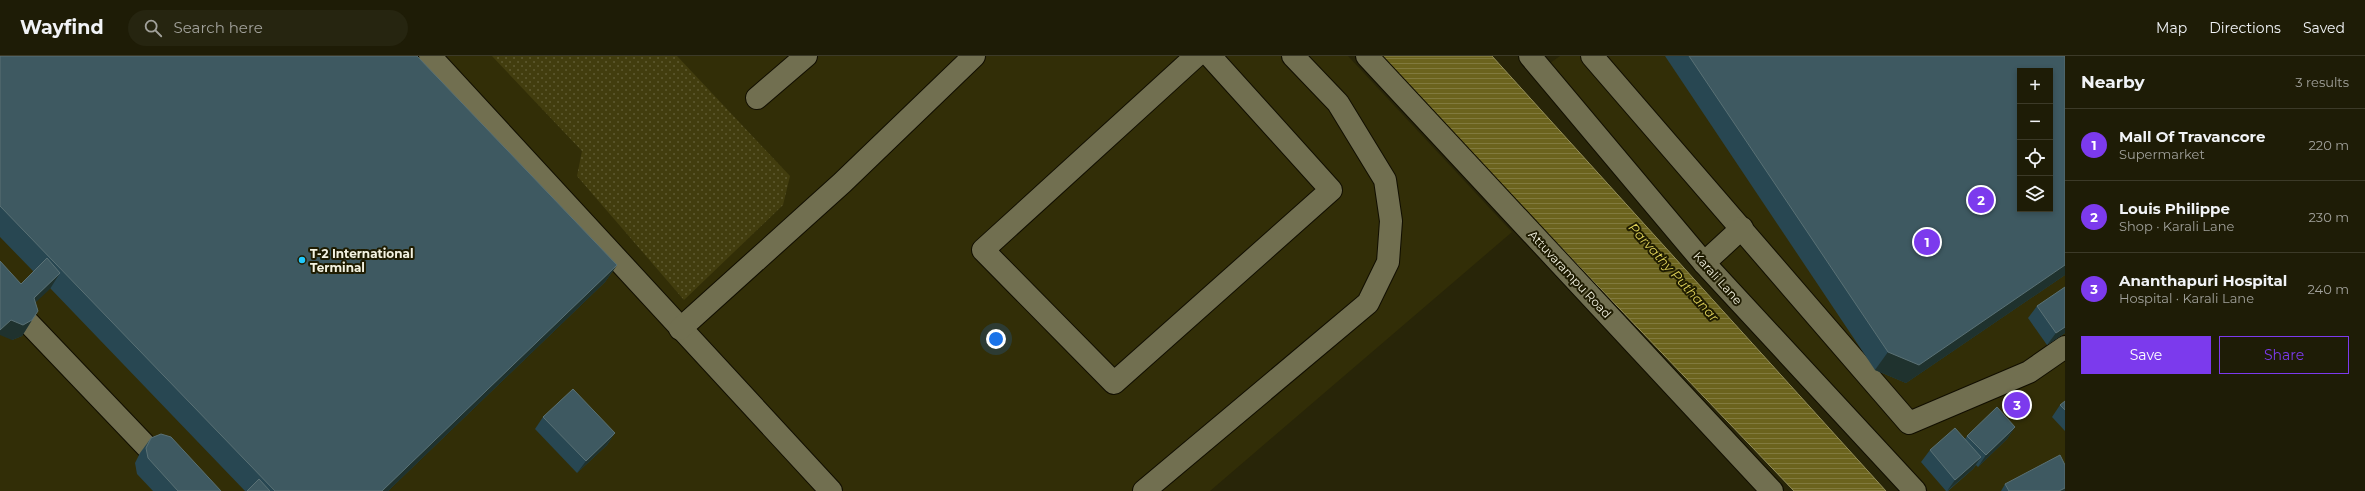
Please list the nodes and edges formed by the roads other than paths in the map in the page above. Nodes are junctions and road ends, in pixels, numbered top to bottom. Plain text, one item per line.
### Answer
1 (430, 56) edge
2 (806, 56) edge
3 (974, 56) edge
4 (1196, 56) edge
5 (1210, 56) edge
6 (1292, 56) edge
7 (1367, 56) edge
8 (1530, 56) edge
9 (1592, 56) edge
10 (757, 98) dead end
11 (1742, 228) junction
12 (1704, 263) junction
13 (0, 293) edge
14 (680, 329) junction
15 (2065, 347) edge
16 (1151, 485) edge
17 (189, 491) edge
18 (831, 491) edge
19 (1772, 491) edge
20 (1915, 491) edge

1 - 14 street
2 - 10 street
3 - 14 street
4 - 5 street
6 - 16 street
7 - 19 street, Attuvarampu Road
8 - 12 street, Karali Lane
9 - 11 street
11 - 12 street
11 - 15 street
12 - 20 street, Karali Lane
13 - 17 street
14 - 18 street

